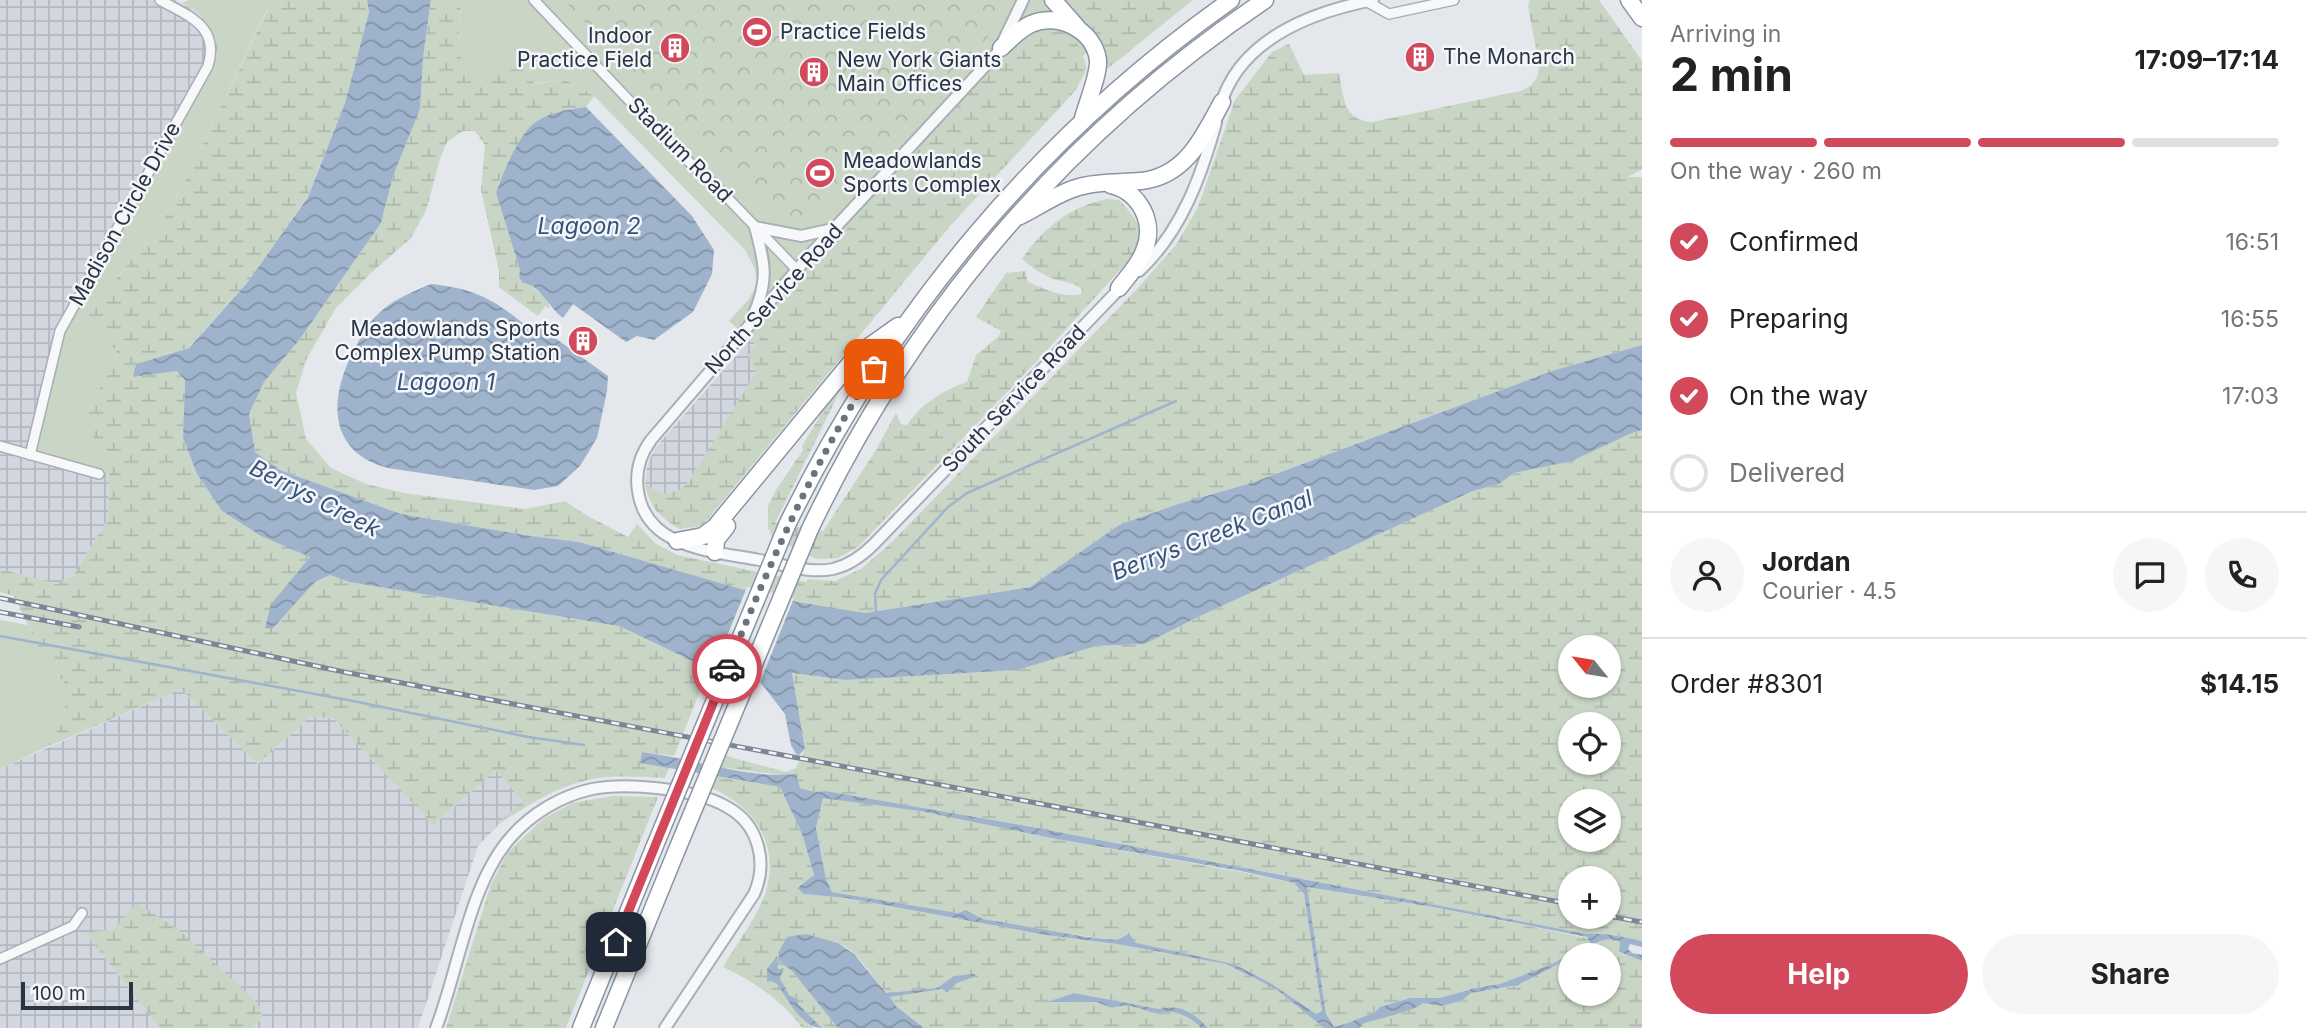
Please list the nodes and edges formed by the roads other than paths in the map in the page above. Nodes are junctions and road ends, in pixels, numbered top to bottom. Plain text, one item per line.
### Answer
1 (160, 0) edge
2 (534, 0) edge
3 (1023, 0) edge
4 (1053, 0) edge
5 (1221, 0) edge
6 (1231, 0) edge
7 (1265, 0) edge
8 (1277, 0) edge
9 (1454, 0) edge
10 (1629, 0) edge
11 (1370, 1) edge
12 (1242, 15) junction
13 (1642, 18) edge
14 (1078, 28) junction
15 (1186, 32) junction
16 (1001, 48) junction
17 (1222, 102) junction
18 (1082, 120) junction
19 (1102, 183) junction
20 (1011, 220) junction
21 (755, 227) junction
22 (836, 228) junction
23 (797, 270) junction
24 (1119, 288) junction
25 (909, 319) junction
26 (749, 325) junction
27 (835, 382) junction
28 (0, 446) edge
29 (30, 454) junction
30 (99, 474) dead end
31 (677, 541) junction
32 (715, 552) junction
33 (82, 913) dead end
34 (0, 959) edge
35 (436, 1028) edge
36 (582, 1028) edge
37 (604, 1028) edge
38 (665, 1028) edge

1 - 29 street, Madison Circle Drive
2 - 21 street, Stadium Road
3 - 16 street, North Service Road
4 - 14 highway
5 - 15 highway
6 - 15 highway
7 - 12 highway
8 - 12 highway
9 - 11 street
10 - 13 highway
11 - 17 street, South Service Road
12 - 20 highway
14 - 16 highway
14 - 18 highway
15 - 18 highway
16 - 22 street, North Service Road
17 - 19 highway
17 - 24 street, South Service Road
18 - 25 highway
19 - 20 highway
19 - 24 highway
20 - 37 highway, bridge
21 - 22 street
21 - 23 street, Stadium Road
21 - 26 street
22 - 23 street, North Service Road
23 - 26 street, North Service Road
24 - 32 street, South Service Road
25 - 27 highway
25 - 36 highway, bridge
26 - 31 street, North Service Road
27 - 31 highway
27 - 32 highway
28 - 29 street
29 - 30 street
31 - 32 street, North Service Road
33 - 34 street
35 - 38 street

